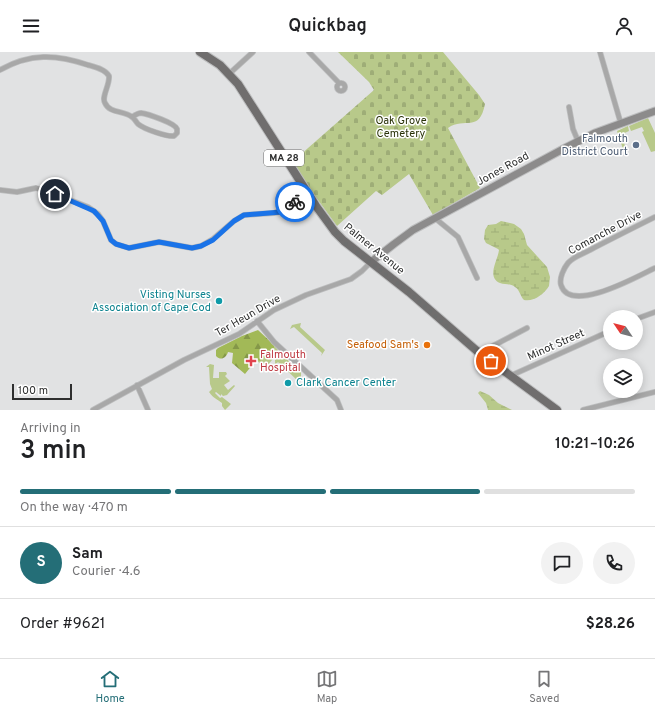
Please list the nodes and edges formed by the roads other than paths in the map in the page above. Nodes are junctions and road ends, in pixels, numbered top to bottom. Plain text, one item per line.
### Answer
1 (200, 52) edge
2 (253, 52) edge
3 (309, 52) edge
4 (600, 52) edge
5 (0, 70) edge
6 (229, 74) junction
7 (338, 83) dead end
8 (569, 107) dead end
9 (655, 111) edge
10 (132, 117) junction
11 (621, 124) junction
12 (578, 141) junction
13 (0, 190) edge
14 (307, 193) junction
15 (655, 217) edge
16 (436, 219) junction
17 (371, 262) junction
18 (655, 268) edge
19 (477, 278) dead end
20 (655, 312) edge
21 (643, 316) edge
22 (257, 321) junction
23 (527, 328) dead end
24 (603, 334) edge
25 (483, 356) junction
26 (510, 376) junction
27 (137, 385) junction
28 (655, 392) edge
29 (93, 410) edge
30 (148, 410) edge
31 (342, 410) edge
32 (557, 410) edge
33 (583, 410) edge

1 - 6 highway, Palmer Avenue / MA 28
2 - 6 street
3 - 7 street
4 - 11 street
5 - 10 street
6 - 14 highway, Palmer Avenue / MA 28
8 - 12 street
9 - 11 main road, Jones Road
10 - 10 street
11 - 12 main road, Jones Road
12 - 16 main road, Jones Road
13 - 14 street
14 - 17 highway, Palmer Avenue / MA 28
15 - 18 street, Comanche Drive
16 - 17 main road, Jones Road
16 - 19 street
17 - 22 street, Ter Heun Drive
17 - 25 highway, Palmer Avenue / MA 28
20 - 21 street
22 - 27 street, Ter Heun Drive
22 - 31 street
23 - 25 street
24 - 26 street, Minot Street
25 - 26 highway, Palmer Avenue / MA 28
26 - 32 highway, Palmer Avenue / MA 28
27 - 29 street, Ter Heun Drive
27 - 30 street
28 - 33 street

